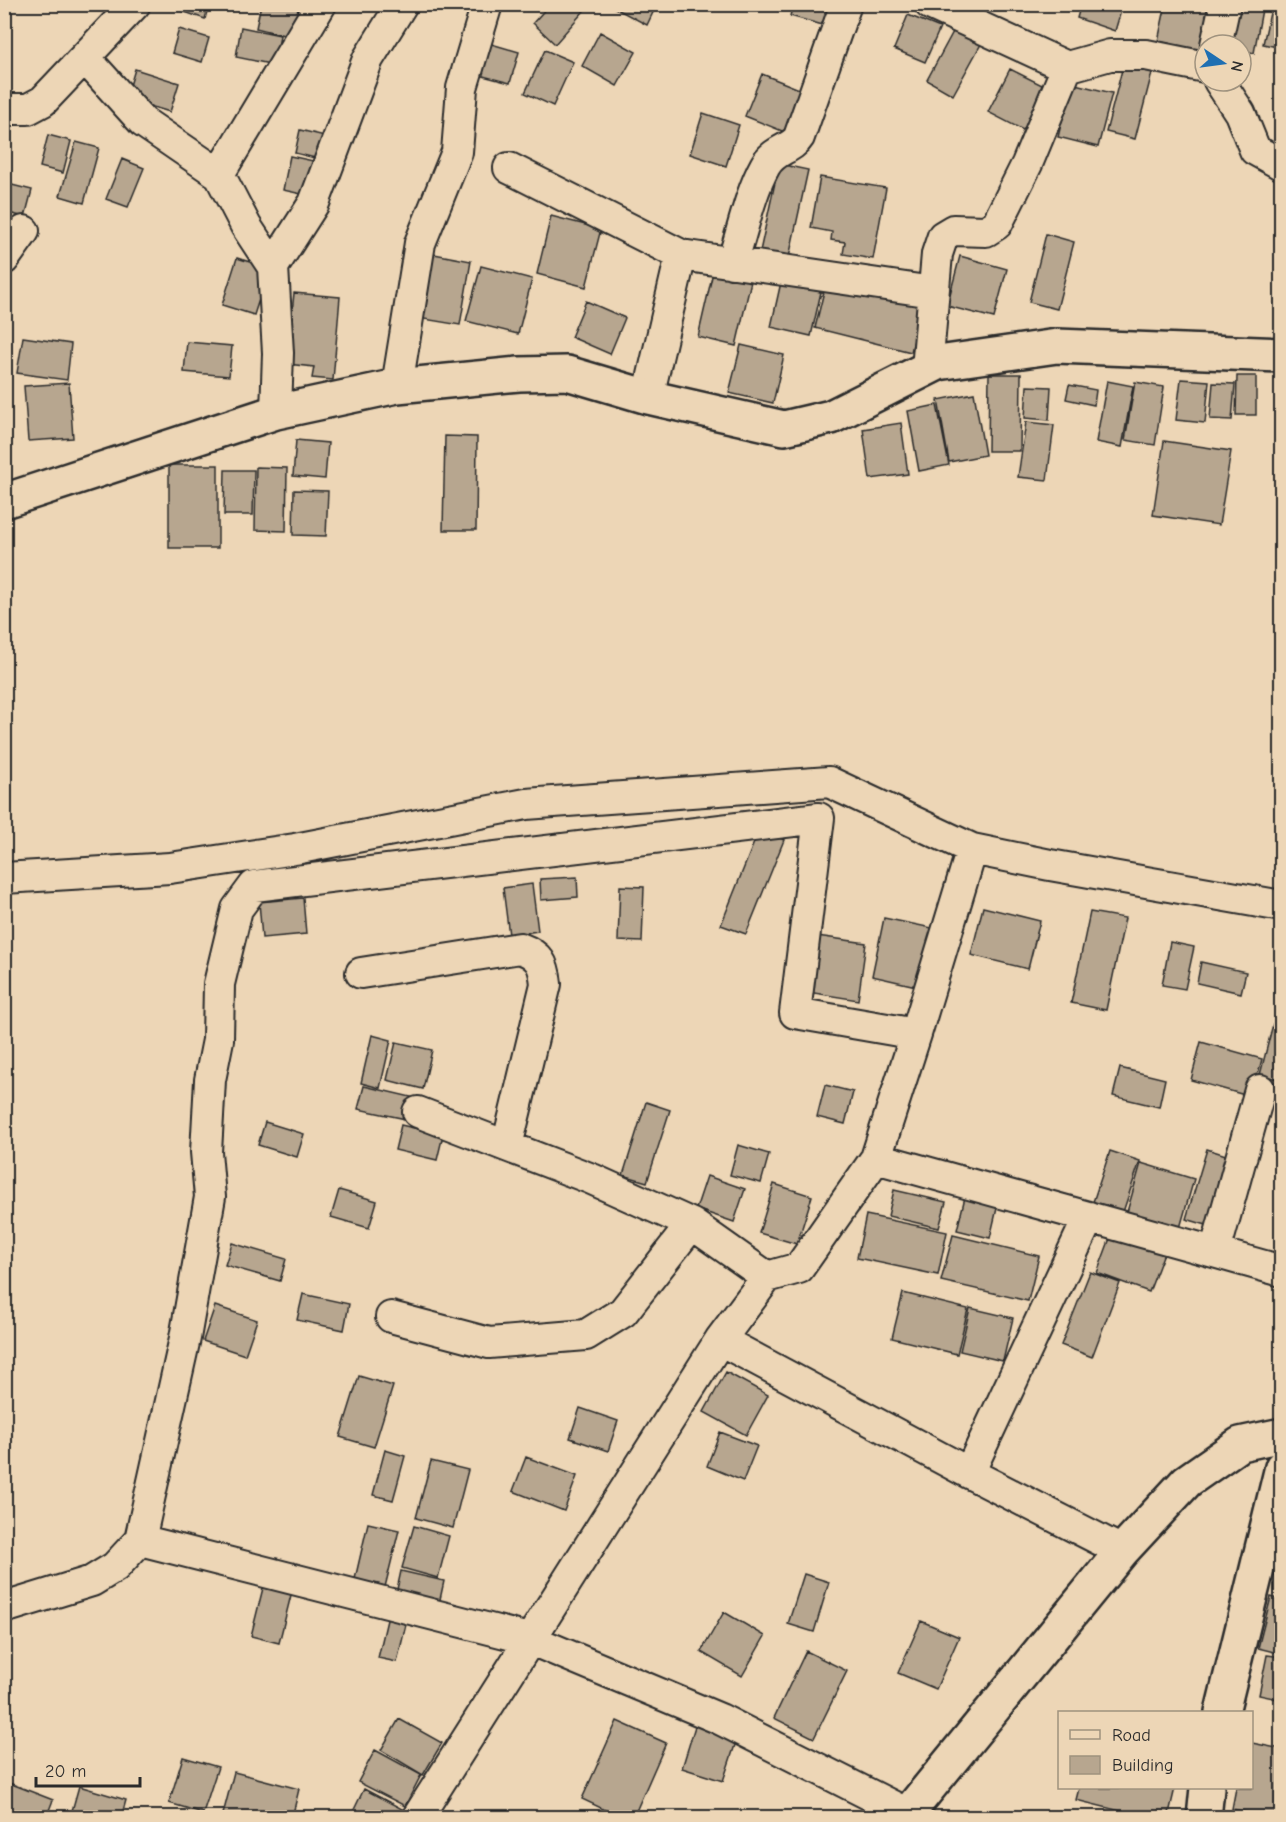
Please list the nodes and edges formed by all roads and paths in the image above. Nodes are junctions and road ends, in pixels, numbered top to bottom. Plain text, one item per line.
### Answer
1 (135, 4) edge
2 (321, 4) edge
3 (402, 4) edge
4 (487, 4) edge
5 (846, 4) edge
6 (930, 4) edge
7 (1225, 4) edge
8 (1219, 33) edge
9 (86, 59) junction
10 (1193, 65) edge
11 (1067, 67) junction
12 (1227, 93) edge
13 (4, 109) edge
14 (1281, 165) edge
15 (509, 168) dead end
16 (219, 174) junction
17 (24, 231) dead end
18 (681, 255) junction
19 (4, 259) edge
20 (732, 263) junction
21 (273, 267) junction
22 (933, 292) junction
23 (1281, 355) edge
24 (927, 369) junction
25 (397, 386) junction
26 (648, 397) junction
27 (276, 412) junction
28 (4, 501) edge
29 (972, 849) junction
30 (4, 878) edge
31 (1281, 906) edge
32 (361, 973) dead end
33 (916, 1034) junction
34 (1260, 1090) dead end
35 (418, 1112) dead end
36 (507, 1146) junction
37 (876, 1158) junction
38 (1089, 1217) junction
39 (692, 1224) junction
40 (1215, 1252) junction
41 (1281, 1271) edge
42 (767, 1277) junction
43 (391, 1317) dead end
44 (720, 1340) junction
45 (1281, 1435) edge
46 (1281, 1467) edge
47 (969, 1473) junction
48 (141, 1540) junction
49 (1122, 1551) junction
50 (4, 1608) edge
51 (529, 1640) junction
52 (1222, 1711) edge
53 (1207, 1789) edge
54 (911, 1815) edge
55 (417, 1818) edge
56 (1204, 1818) edge

1 - 9 street
2 - 16 street
3 - 21 street
4 - 25 street
5 - 20 street
6 - 11 street
7 - 8 street
9 - 13 street
9 - 16 street
10 - 11 street
11 - 22 street
12 - 14 street
15 - 18 street
16 - 21 street
17 - 19 street
18 - 20 street
18 - 26 street
20 - 22 street
21 - 27 street
22 - 24 street
23 - 24 street
24 - 26 street
25 - 26 street
25 - 27 street
27 - 28 street
29 - 30 street
29 - 31 street
29 - 33 street
32 - 36 street
33 - 37 street
33 - 48 street
34 - 40 street
35 - 36 street
36 - 39 street
37 - 38 street
37 - 42 street
38 - 40 street
38 - 47 street
39 - 42 street
39 - 43 street
40 - 41 street
42 - 44 street
44 - 47 street
44 - 51 street
45 - 49 street
46 - 52 street
47 - 49 street
48 - 50 street
48 - 51 street
49 - 54 street
51 - 54 street
51 - 55 street
53 - 56 street

